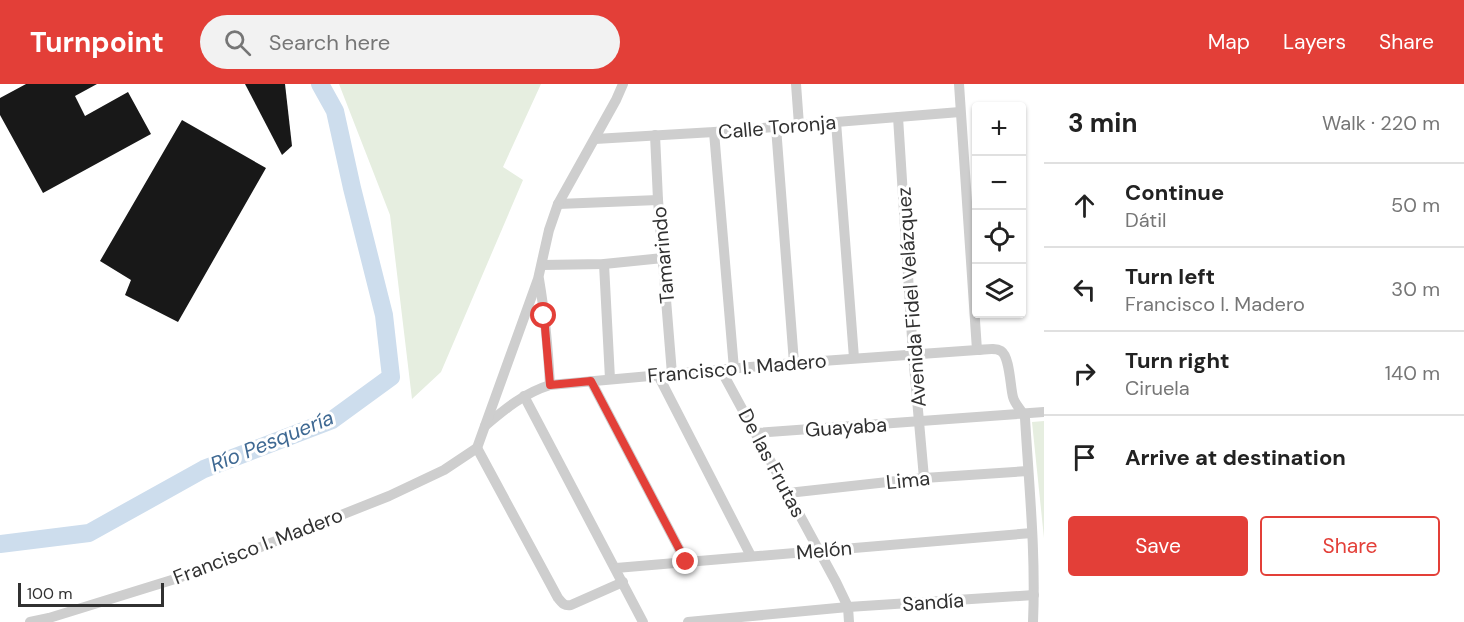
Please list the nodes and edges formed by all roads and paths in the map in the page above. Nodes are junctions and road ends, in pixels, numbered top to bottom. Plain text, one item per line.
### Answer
1 (623, 84) edge
2 (796, 84) edge
3 (958, 84) edge
4 (960, 112) junction
5 (898, 117) junction
6 (836, 122) junction
7 (799, 125) junction
8 (776, 127) junction
9 (714, 132) junction
10 (654, 135) junction
11 (595, 139) junction
12 (658, 200) junction
13 (558, 204) junction
14 (663, 258) junction
15 (604, 264) junction
16 (542, 265) junction
17 (538, 279) junction
18 (977, 350) junction
19 (913, 354) junction
20 (854, 358) junction
21 (794, 363) junction
22 (734, 369) junction
23 (722, 370) junction
24 (672, 374) junction
25 (658, 375) junction
26 (609, 378) junction
27 (591, 381) junction
28 (550, 385) junction
29 (524, 396) junction
30 (1044, 412) edge
31 (1023, 413) junction
32 (920, 421) junction
33 (484, 426) junction
34 (756, 433) junction
35 (477, 448) junction
36 (1028, 471) junction
37 (924, 478) junction
38 (788, 493) junction
39 (1032, 533) junction
40 (819, 551) junction
41 (751, 556) junction
42 (686, 562) junction
43 (616, 568) junction
44 (623, 582) junction
45 (1034, 595) junction
46 (848, 607) junction
47 (50, 620) edge
48 (30, 622) edge
49 (643, 622) edge
50 (688, 622) edge
51 (849, 622) edge
52 (1034, 622) edge

1 - 11 street
2 - 7 street
3 - 4 street
4 - 5 street, Calle Toronja
4 - 18 street
5 - 6 street, Calle Toronja
5 - 19 street, Avenida Fidel Velázquez
6 - 7 street, Calle Toronja
6 - 20 street
7 - 8 street, Calle Toronja
8 - 9 street, Calle Toronja
8 - 21 street
9 - 10 street, Calle Toronja
9 - 22 street
10 - 11 street, Calle Toronja
10 - 12 street, Tamarindo
11 - 13 street
12 - 13 street
12 - 14 street, Tamarindo
13 - 16 street
14 - 15 street
14 - 24 street, Tamarindo
15 - 16 street
15 - 26 street
16 - 17 street
17 - 28 street
17 - 33 street
18 - 19 street, Francisco I. Madero
18 - 31 street, Francisco I. Madero
19 - 20 street, Francisco I. Madero
19 - 32 street, Avenida Fidel Velázquez
20 - 21 street, Francisco I. Madero
21 - 22 street, Francisco I. Madero
22 - 23 street, Francisco I. Madero
23 - 24 street, Francisco I. Madero
23 - 34 street, De las Frutas
24 - 25 street, Francisco I. Madero
25 - 26 street, Francisco I. Madero
25 - 41 street
26 - 27 street, Francisco I. Madero
27 - 28 street, Francisco I. Madero
27 - 42 street
28 - 29 street, Francisco I. Madero
29 - 33 street, Francisco I. Madero
29 - 43 street
30 - 31 street, Guayaba
31 - 32 street, Guayaba
31 - 36 street
32 - 34 street, Guayaba
32 - 37 street, Avenida Fidel Velázquez
33 - 35 street
34 - 38 street, De las Frutas
35 - 44 street
35 - 47 street, Francisco I. Madero
36 - 37 street, Lima
36 - 39 street
37 - 38 street, Lima
38 - 40 street, De las Frutas
39 - 40 street, Melón
39 - 45 street
40 - 41 street, Melón
40 - 46 street, De las Frutas
41 - 42 street, Melón
42 - 43 street, Melón
43 - 44 street
44 - 49 street
45 - 46 street, Sandía
45 - 52 street
46 - 50 street, Sandía
46 - 51 street, De las Frutas
47 - 48 street, Francisco I. Madero

